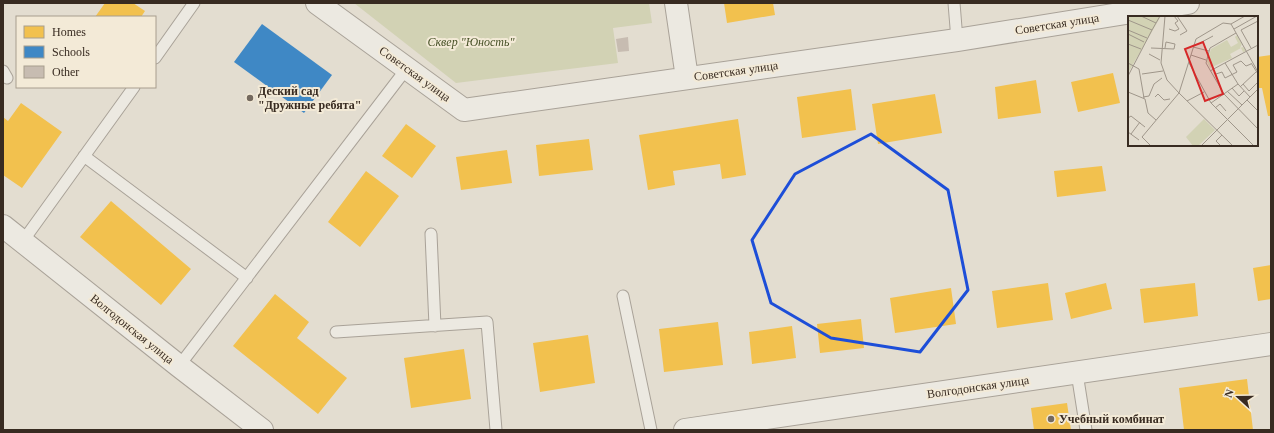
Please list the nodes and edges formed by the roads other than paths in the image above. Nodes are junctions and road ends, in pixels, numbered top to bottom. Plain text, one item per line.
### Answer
1 (194, 3) edge
2 (317, 3) edge
3 (676, 3) edge
4 (954, 3) edge
5 (1188, 3) edge
6 (957, 40) junction
7 (156, 57) edge
8 (407, 68) junction
9 (687, 78) junction
10 (133, 88) edge
11 (84, 156) junction
12 (3, 226) edge
13 (431, 234) dead end
14 (23, 241) junction
15 (247, 278) junction
16 (623, 296) dead end
17 (436, 326) junction
18 (336, 332) dead end
19 (1271, 344) edge
20 (179, 366) junction
21 (1077, 373) junction
22 (262, 430) edge
23 (496, 430) edge
24 (651, 430) edge
25 (685, 430) edge
26 (1086, 430) edge

1 - 7 lane
2 - 8 street, Советская улица
3 - 9 street
4 - 6 lane
5 - 6 street, Советская улица
6 - 9 street, Советская улица
8 - 9 street, Советская улица
8 - 15 lane
10 - 11 lane
11 - 14 lane
11 - 15 lane
12 - 14 street, Волгодонская улица
13 - 17 lane
14 - 20 street, Волгодонская улица
15 - 20 lane
16 - 24 lane
17 - 18 lane
17 - 23 lane
19 - 21 street, Волгодонская улица
20 - 22 street, Волгодонская улица
21 - 25 street, Волгодонская улица
21 - 26 lane

